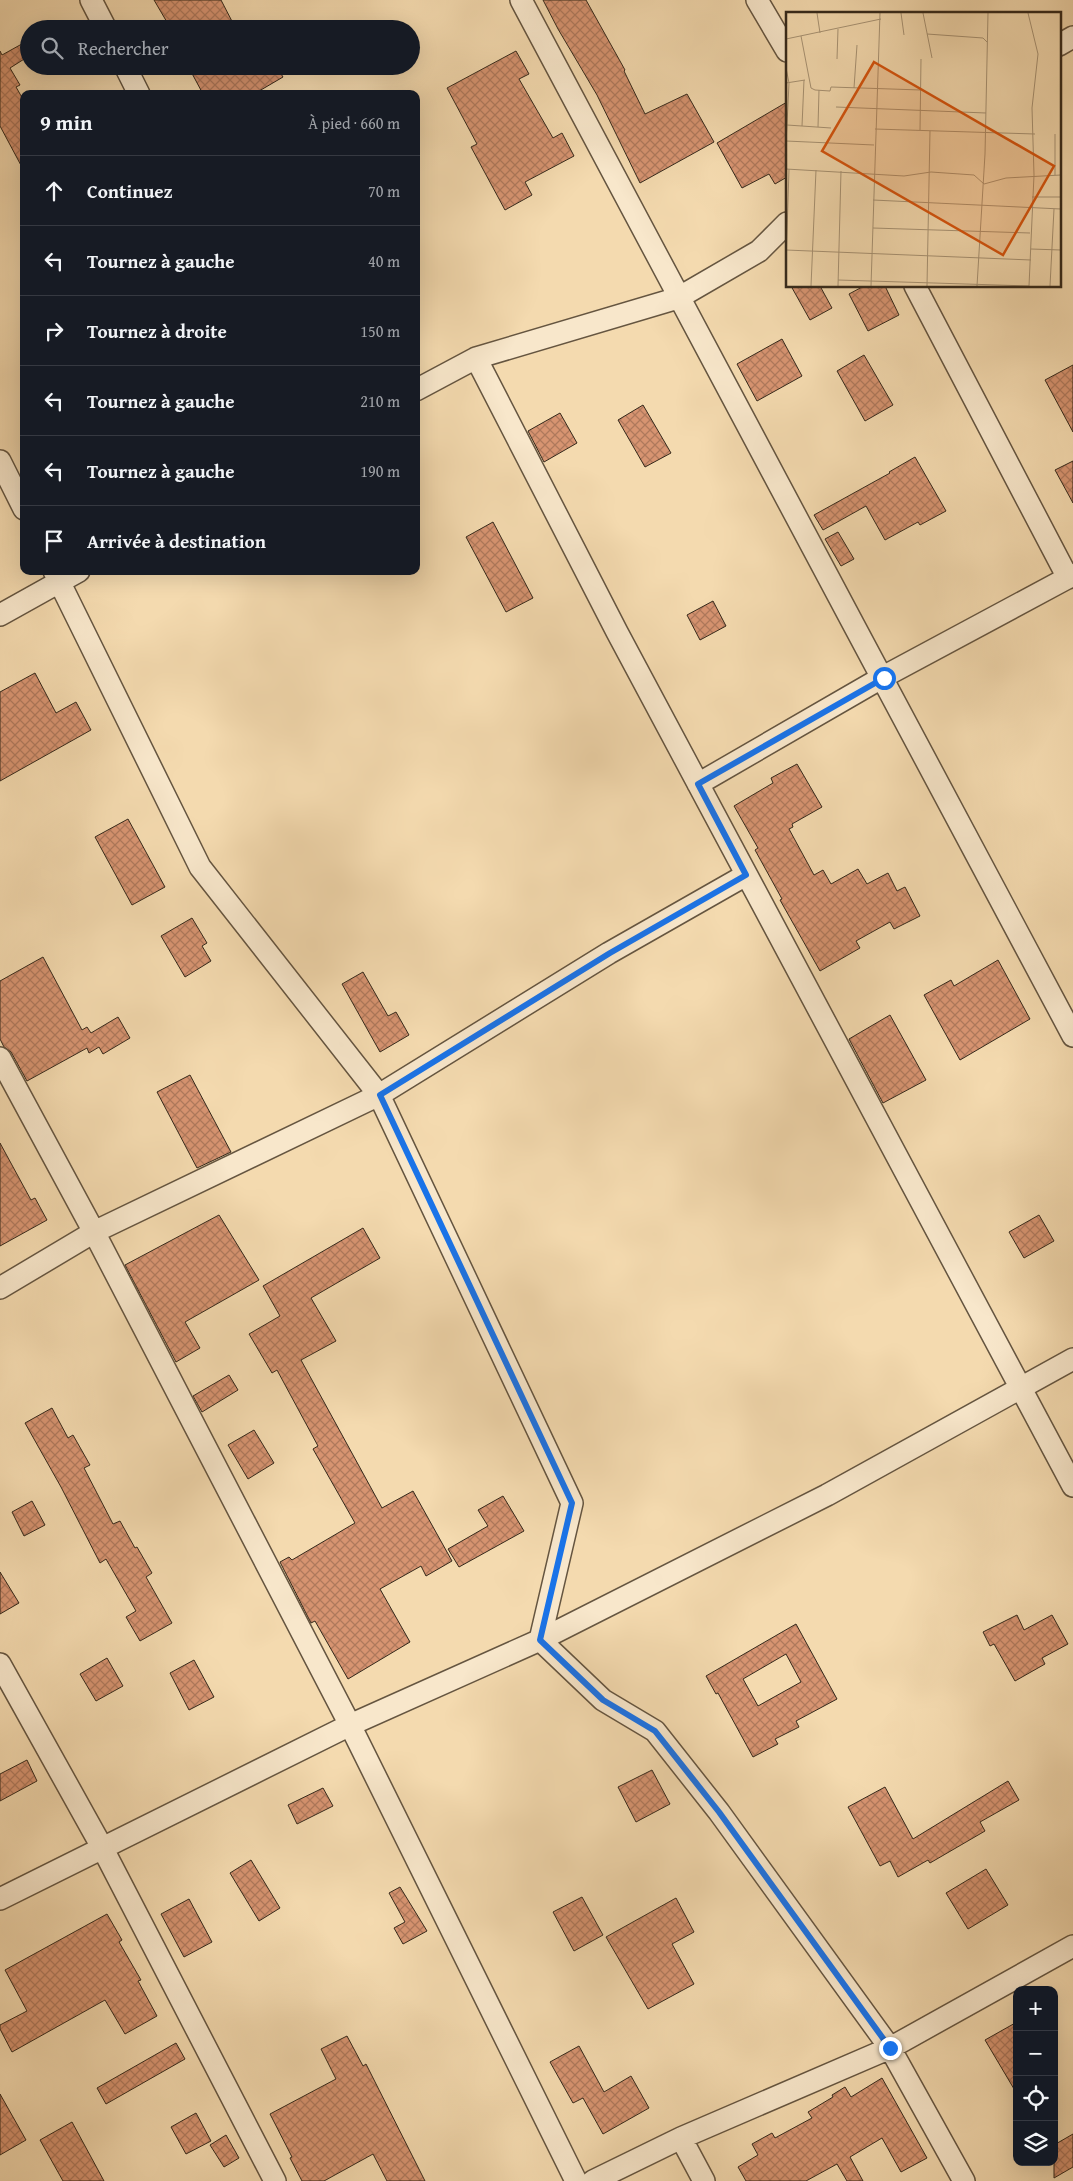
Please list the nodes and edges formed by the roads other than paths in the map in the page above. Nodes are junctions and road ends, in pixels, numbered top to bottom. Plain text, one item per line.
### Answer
1 (91, 0) edge
2 (521, 0) edge
3 (757, 0) edge
4 (101, 20) edge
5 (1073, 37) edge
6 (1060, 44) edge
7 (786, 49) edge
8 (130, 75) edge
9 (137, 90) edge
10 (786, 224) edge
11 (916, 288) edge
12 (678, 298) junction
13 (476, 358) junction
14 (420, 388) edge
15 (0, 461) edge
16 (20, 501) edge
17 (57, 576) edge
18 (1070, 576) edge
19 (0, 615) edge
20 (884, 678) junction
21 (698, 784) junction
22 (746, 875) junction
23 (1073, 1036) edge
24 (0, 1058) edge
25 (380, 1095) junction
26 (94, 1232) junction
27 (0, 1288) edge
28 (1073, 1359) edge
29 (1021, 1389) junction
30 (1073, 1486) edge
31 (540, 1640) junction
32 (0, 1664) edge
33 (350, 1725) junction
34 (103, 1849) junction
35 (0, 1899) edge
36 (1073, 1946) edge
37 (890, 2048) junction
38 (681, 2138) junction
39 (275, 2181) edge
40 (576, 2181) edge
41 (593, 2181) edge
42 (704, 2181) edge
43 (964, 2181) edge

1 - 4 street
2 - 12 street
3 - 7 street
5 - 6 street
8 - 9 street
10 - 12 street
11 - 18 street
12 - 13 street
12 - 20 street
13 - 14 street
13 - 21 street
15 - 16 street
17 - 19 street
17 - 25 street
18 - 20 street
20 - 21 street
20 - 23 street
21 - 22 street
22 - 25 street
22 - 29 street
24 - 26 street
25 - 26 street
25 - 31 street
26 - 27 street
26 - 33 street
28 - 29 street
29 - 30 street
29 - 31 street
31 - 33 street
31 - 37 street
32 - 34 street
33 - 34 street
33 - 40 street
34 - 35 street
34 - 39 street
36 - 37 street
37 - 38 street
37 - 43 street
38 - 41 street
38 - 42 street

